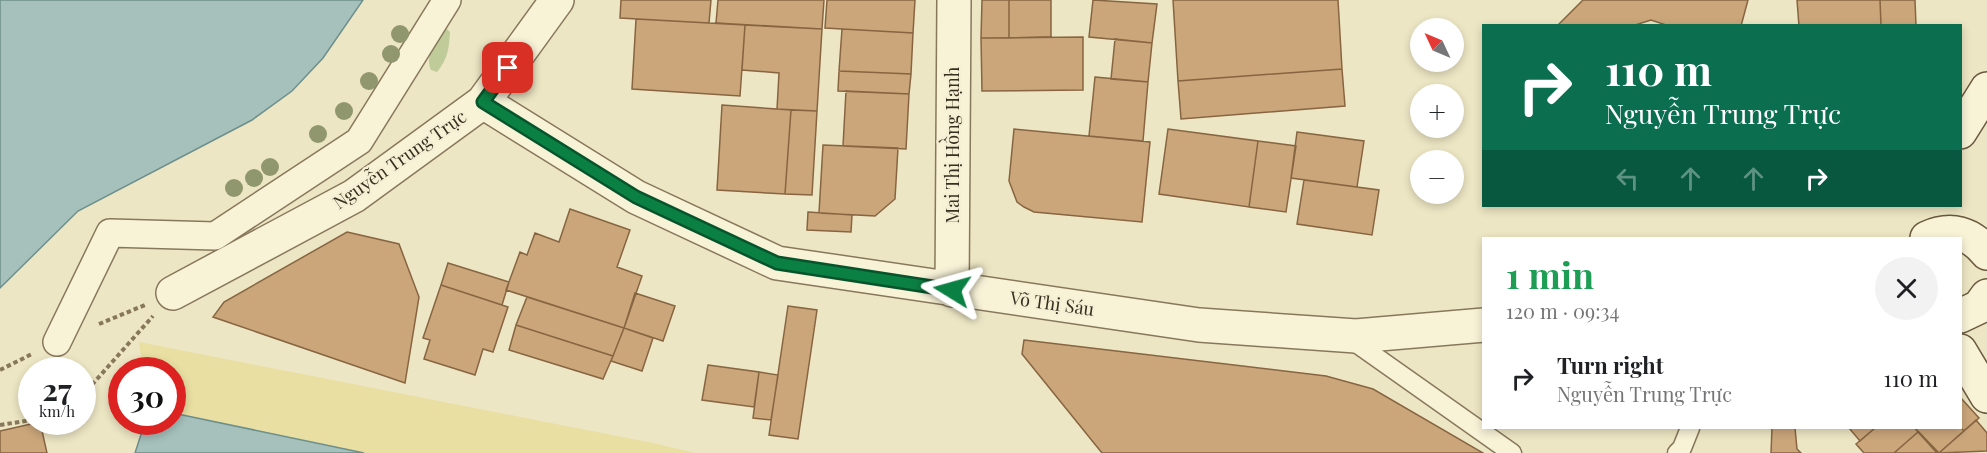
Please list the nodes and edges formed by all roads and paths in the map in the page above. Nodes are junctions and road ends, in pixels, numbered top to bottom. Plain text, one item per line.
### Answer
1 (447, 0) edge
2 (557, 0) edge
3 (954, 0) edge
4 (1987, 89) edge
5 (483, 102) junction
6 (1962, 129) edge
7 (1936, 207) edge
8 (1926, 237) edge
9 (1928, 237) edge
10 (1987, 253) edge
11 (952, 290) junction
12 (173, 293) joint
13 (1987, 296) edge
14 (1962, 315) edge
15 (1482, 325) edge
16 (1344, 335) junction
17 (57, 342) dead end
18 (1962, 354) edge
19 (96, 380) edge
20 (1987, 396) edge
21 (18, 422) edge
22 (0, 425) edge
23 (1690, 429) edge
24 (1512, 453) edge
25 (1677, 453) edge

1 - 17 street
2 - 5 street, Nguyễn Trung Trực
3 - 11 street, Mai Thị Hồng Hạnh
4 - 6 street
5 - 11 street, Võ Thị Sáu
5 - 12 street, Nguyễn Trung Trực
7 - 8 street
9 - 10 street
11 - 16 street, Võ Thị Sáu
12 - 19 path
13 - 14 street
15 - 16 street, Võ Thị Sáu
16 - 24 lane
18 - 20 street
21 - 22 path
23 - 25 lane

